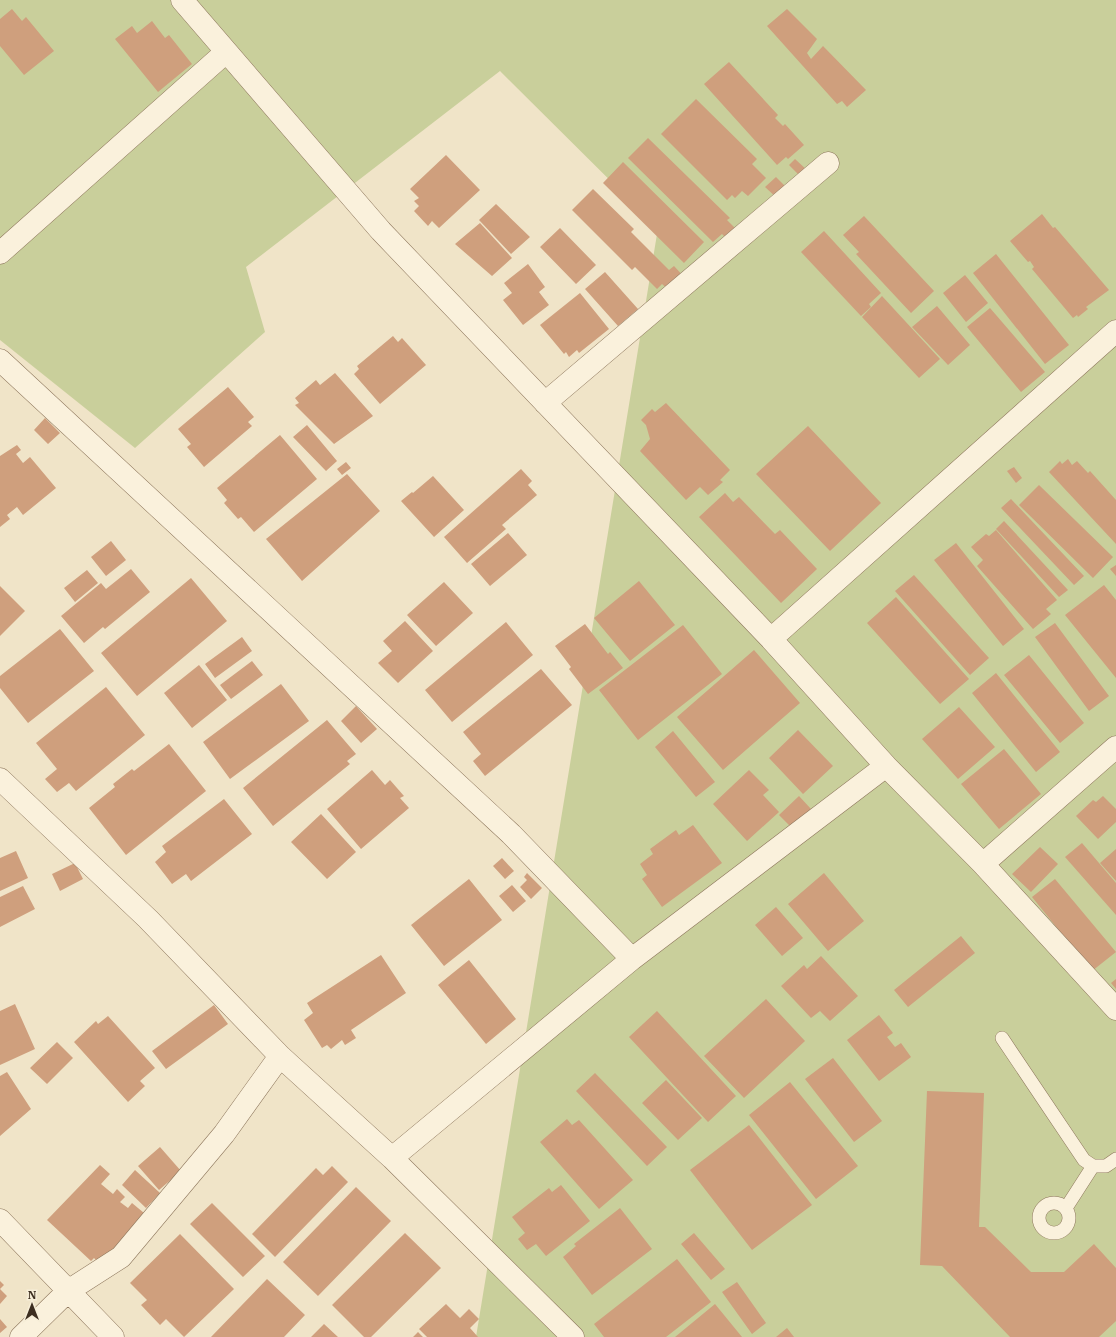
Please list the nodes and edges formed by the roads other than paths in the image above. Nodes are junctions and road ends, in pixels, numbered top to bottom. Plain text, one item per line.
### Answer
1 (182, 0) edge
2 (226, 52) junction
3 (828, 163) dead end
4 (0, 253) edge
5 (1116, 331) edge
6 (0, 360) edge
7 (546, 403) junction
8 (771, 639) junction
9 (1116, 747) edge
10 (886, 766) junction
11 (0, 779) edge
12 (983, 864) junction
13 (632, 959) junction
14 (1116, 1009) edge
15 (1002, 1038) dead end
16 (280, 1056) junction
17 (392, 1158) junction
18 (1116, 1159) edge
19 (1093, 1166) junction
20 (1066, 1208) dead end
21 (0, 1220) edge
22 (68, 1291) junction
23 (21, 1337) edge
24 (113, 1337) edge
25 (573, 1337) edge

1 - 2 street
2 - 4 street
2 - 7 street
3 - 7 street
5 - 8 street
6 - 13 street
7 - 8 street
8 - 10 street
9 - 12 street
10 - 12 street
10 - 13 street
11 - 16 street
12 - 14 street
13 - 17 street
15 - 19 lane
16 - 17 street
16 - 22 street
17 - 25 street
18 - 19 lane
19 - 20 lane
21 - 22 street
22 - 23 street
22 - 24 street

